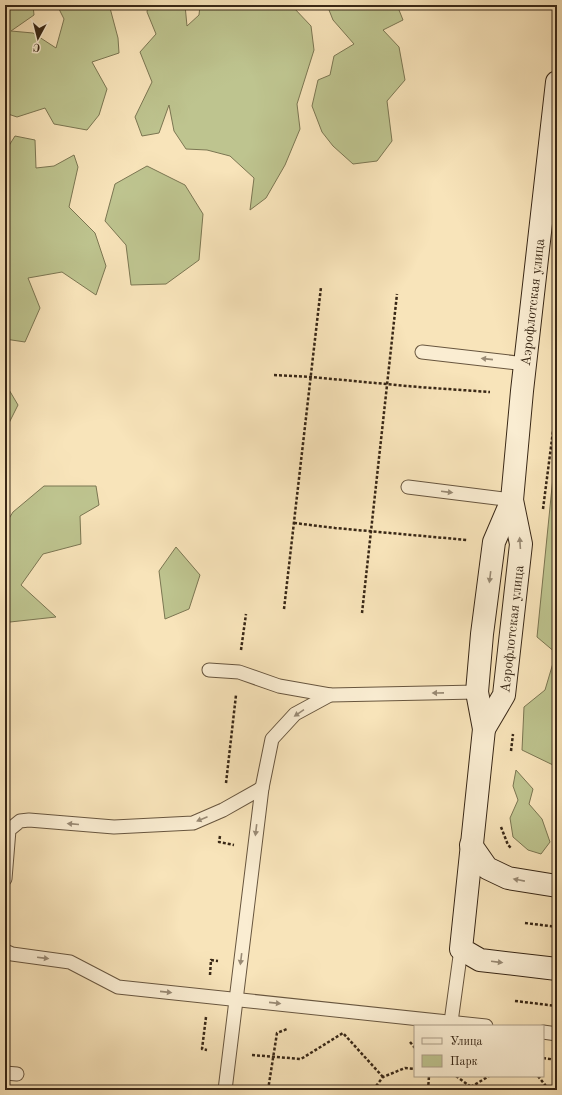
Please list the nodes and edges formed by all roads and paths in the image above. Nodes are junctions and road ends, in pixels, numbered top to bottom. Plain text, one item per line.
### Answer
1 (557, 82) edge
2 (321, 288) dead end
3 (397, 294) dead end
4 (422, 352) dead end
5 (526, 364) junction
6 (274, 375) dead end
7 (311, 377) junction
8 (387, 384) junction
9 (490, 392) dead end
10 (408, 487) dead end
11 (512, 500) junction
12 (294, 523) junction
13 (371, 531) junction
14 (494, 542) junction
15 (284, 609) dead end
16 (362, 613) dead end
17 (209, 670) dead end
18 (477, 692) junction
19 (330, 694) junction
20 (484, 729) junction
21 (262, 788) junction
22 (471, 845) junction
23 (5, 879) edge
24 (557, 886) edge
25 (525, 923) dead end
26 (557, 927) edge
27 (461, 949) junction
28 (5, 951) edge
29 (557, 969) edge
30 (236, 999) junction
31 (515, 1001) dead end
32 (557, 1006) edge
33 (451, 1022) junction
34 (477, 1025) edge
35 (292, 1027) dead end
36 (336, 1032) dead end
37 (544, 1032) edge
38 (343, 1033) junction
39 (351, 1034) dead end
40 (557, 1034) edge
41 (403, 1041) dead end
42 (410, 1042) junction
43 (414, 1042) edge
44 (414, 1047) edge
45 (544, 1058) edge
46 (557, 1060) edge
47 (414, 1069) edge
48 (383, 1077) junction
49 (429, 1077) edge
50 (457, 1077) edge
51 (488, 1077) edge
52 (539, 1077) edge
53 (472, 1089) edge
54 (224, 1090) edge
55 (268, 1090) edge
56 (373, 1090) edge
57 (428, 1090) edge
58 (549, 1090) edge

1 - 5 main road, Аэрофлотская улица
2 - 7 path
3 - 8 path
5 -> 4 lane
5 - 11 main road, Аэрофлотская улица
6 - 7 path
7 - 8 path
7 - 12 path
8 - 9 path
8 - 13 path
10 -> 11 lane
11 - 14 main road, Аэрофлотская улица
20 -> 11 main road, Аэрофлотская улица
12 - 13 path
12 - 15 path
13 - 14 path
13 - 16 path
14 -> 18 main road, Аэрофлотская улица
17 - 19 lane
18 -> 19 lane
18 - 20 main road, Аэрофлотская улица
19 -> 21 lane
20 - 22 main road, Аэрофлотская улица
21 -> 23 lane
21 -> 30 lane
24 -> 22 main road
22 - 27 main road, Аэрофлотская улица
25 - 26 path
27 -> 29 main road
27 - 33 lane
28 -> 30 lane
30 -> 33 lane
30 - 54 lane
31 - 32 path
33 - 34 lane
35 - 55 path
36 - 38 path
37 - 40 lane
38 - 39 path
38 - 48 path
41 - 42 path
42 - 43 path
42 - 44 path
45 - 46 path
47 - 48 path
48 - 56 path
49 - 57 path
50 - 53 path
51 - 53 path
52 - 58 path

